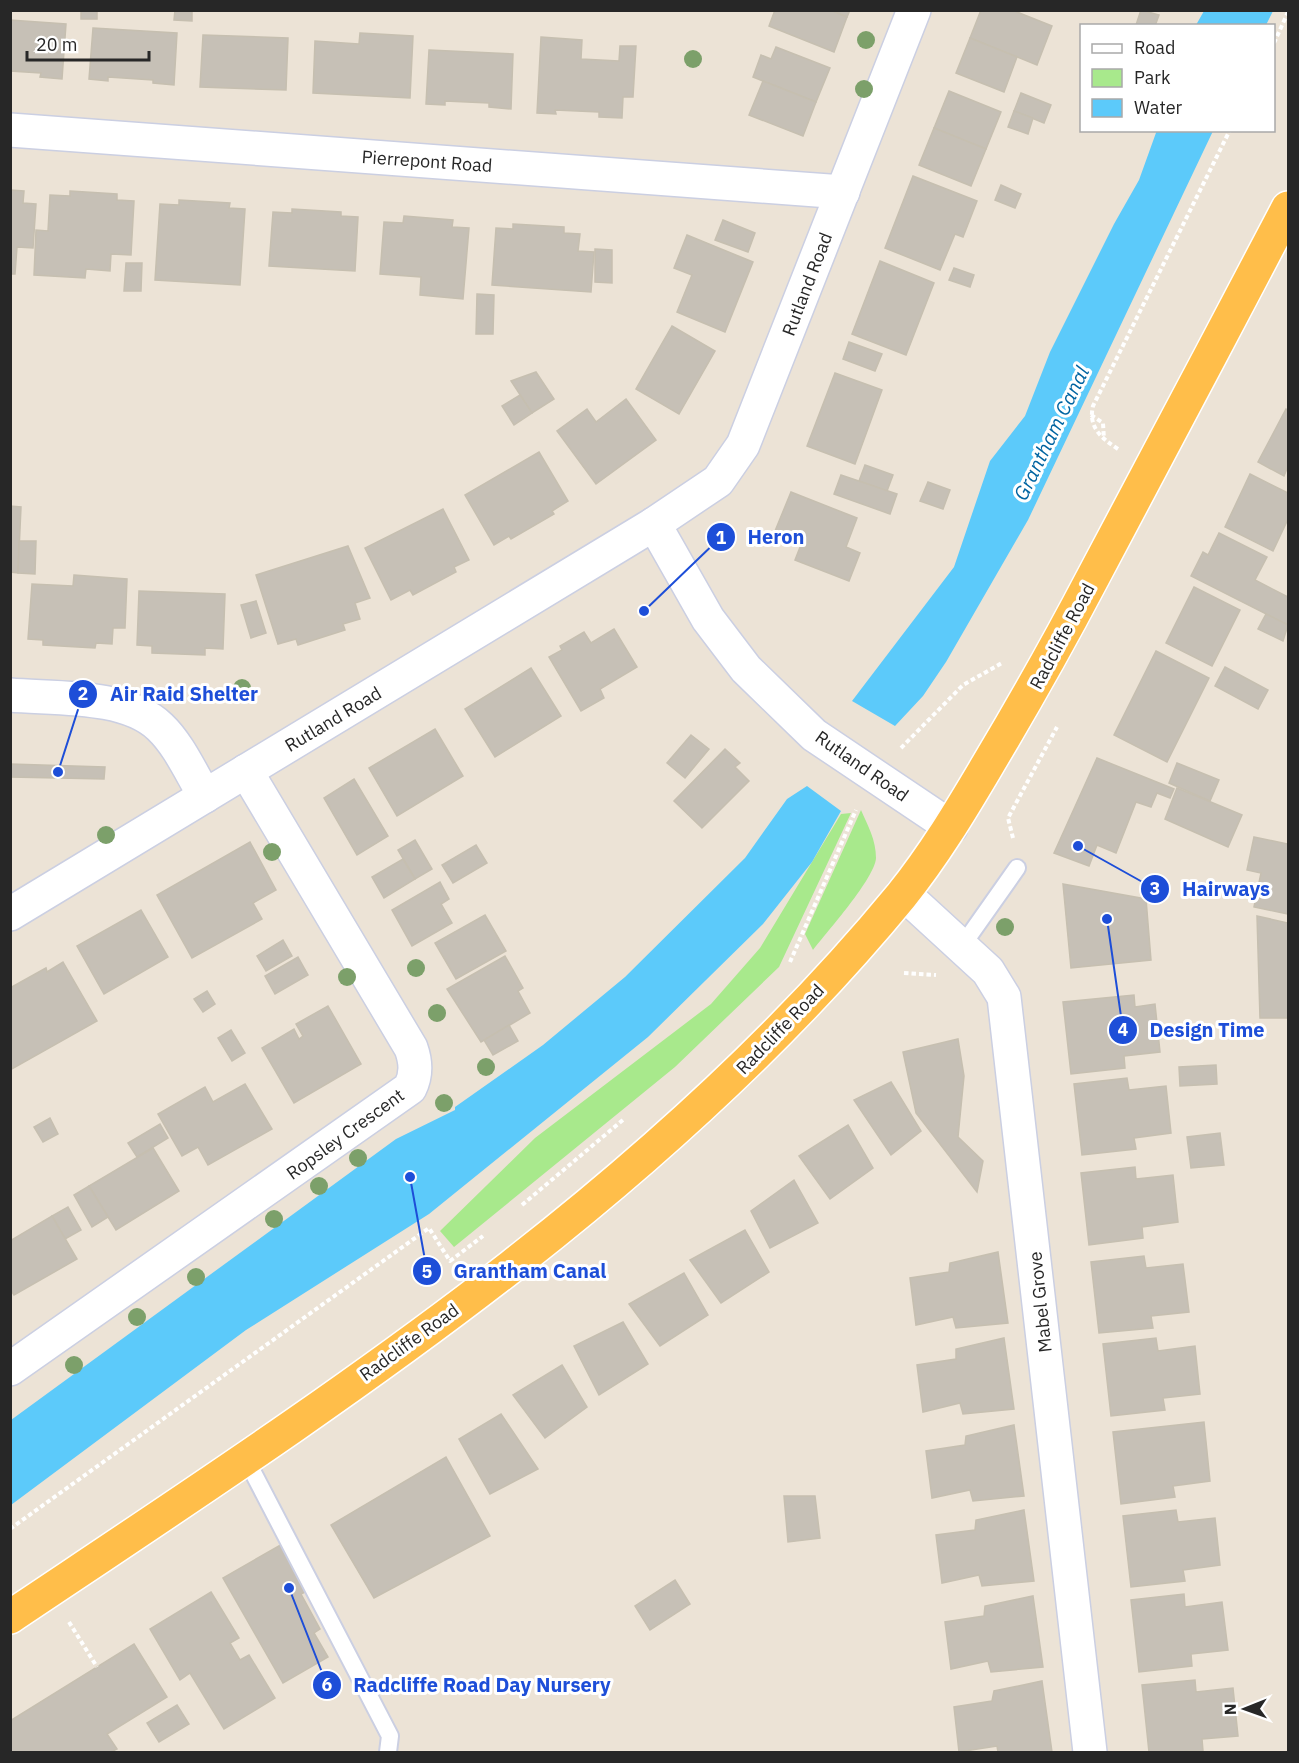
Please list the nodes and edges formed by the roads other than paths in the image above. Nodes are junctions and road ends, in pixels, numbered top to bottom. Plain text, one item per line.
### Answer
1 (914, 10) edge
2 (10, 130) edge
3 (843, 192) junction
4 (1288, 208) edge
5 (654, 524) junction
6 (10, 695) edge
7 (246, 771) junction
8 (205, 796) junction
9 (951, 827) junction
10 (1017, 868) dead end
11 (903, 893) junction
12 (10, 914) edge
13 (962, 946) junction
14 (10, 1369) edge
15 (246, 1459) junction
16 (10, 1617) edge
17 (388, 1752) edge
18 (1090, 1752) edge

1 - 3 street, Rutland Road
2 - 3 street, Pierrepont Road
3 - 5 street, Rutland Road
4 - 9 highway, Radcliffe Road
5 - 7 street, Rutland Road
5 - 9 street, Rutland Road
6 - 8 street
7 - 8 street, Rutland Road
7 - 14 street, Ropsley Crescent
8 - 12 street, Rutland Road
9 - 11 highway, Radcliffe Road
10 - 13 lane
11 - 13 street, Mabel Grove
11 - 15 highway, Radcliffe Road
13 - 18 street, Mabel Grove
15 - 16 highway, Radcliffe Road
15 - 17 lane

